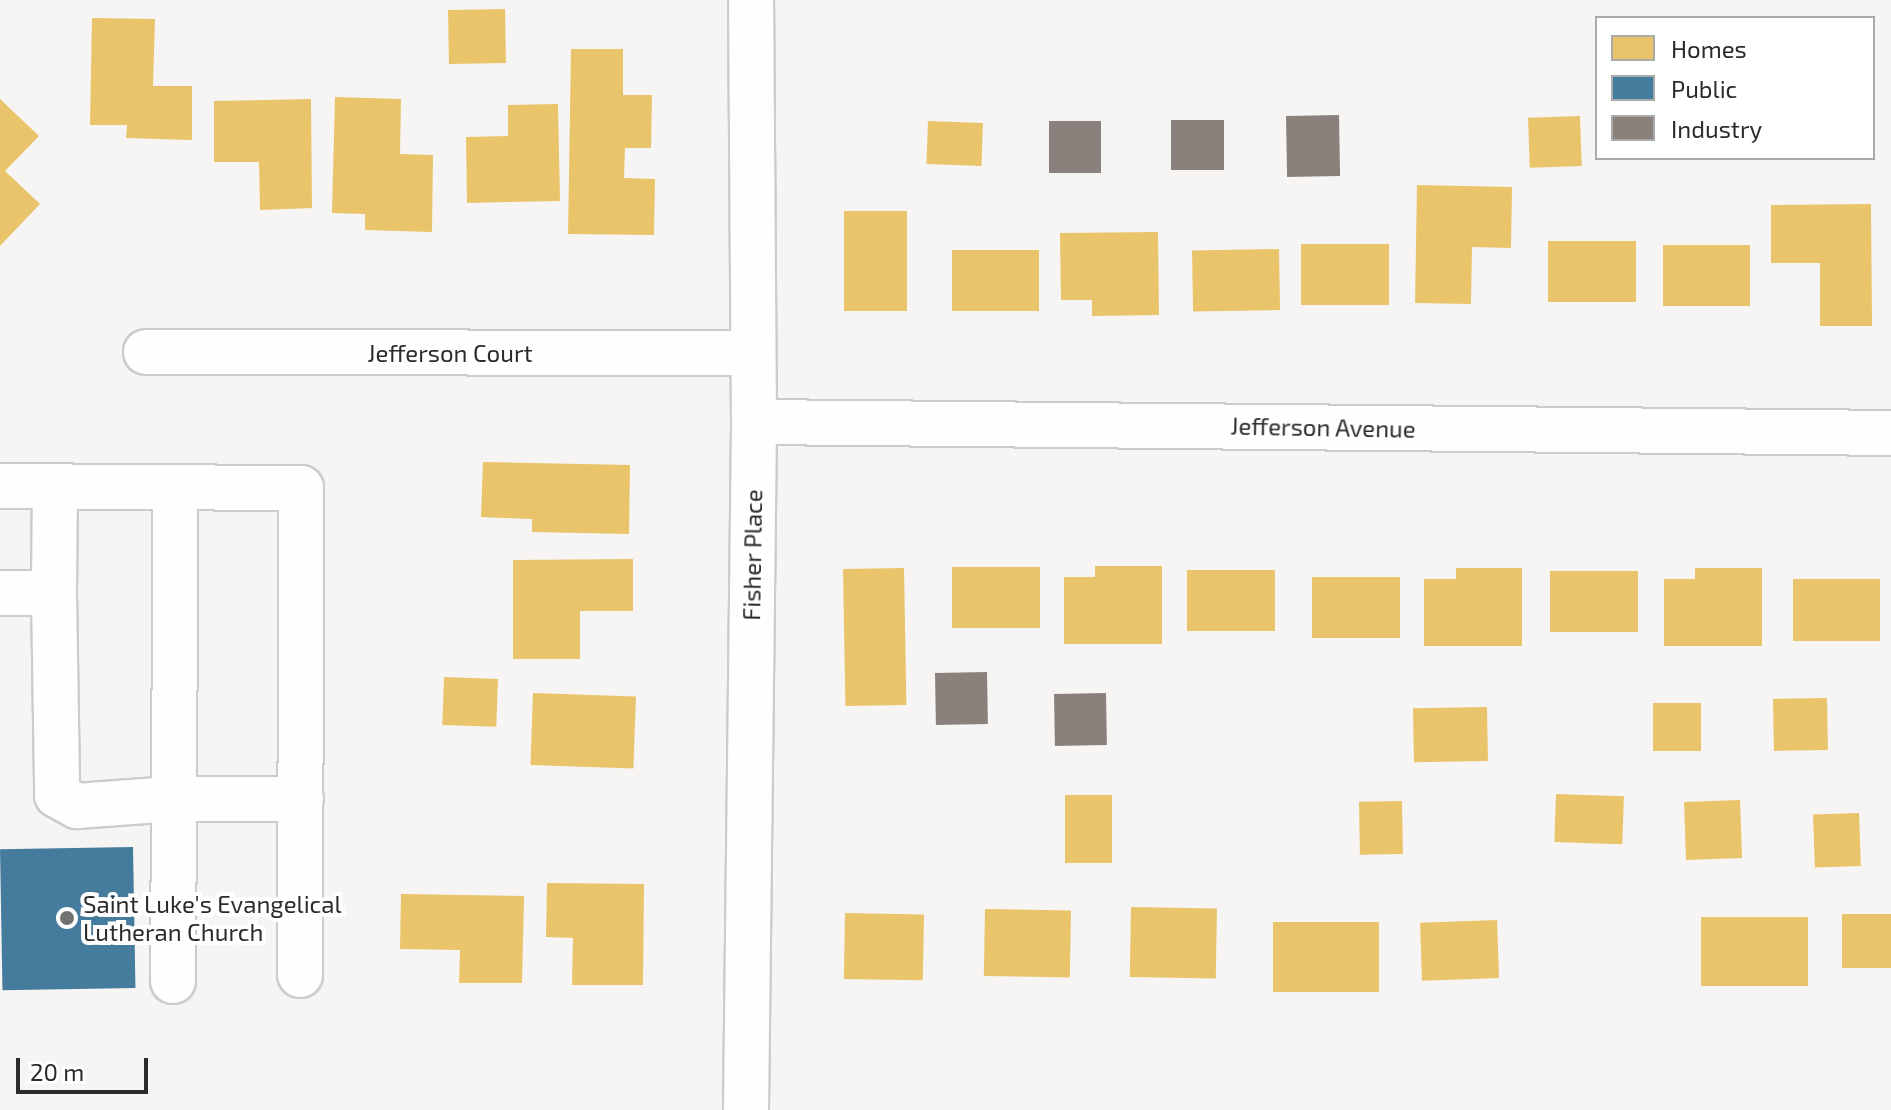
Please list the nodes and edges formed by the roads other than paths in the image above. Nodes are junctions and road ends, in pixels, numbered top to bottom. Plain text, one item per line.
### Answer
1 (751, 0) edge
2 (146, 352) dead end
3 (753, 353) junction
4 (754, 422) junction
5 (1891, 433) edge
6 (0, 486) edge
7 (55, 487) junction
8 (176, 487) junction
9 (0, 593) edge
10 (54, 593) junction
11 (172, 799) junction
12 (301, 799) junction
13 (300, 975) dead end
14 (173, 981) dead end
15 (746, 1110) edge

1 - 3 street, Fisher Place
2 - 3 street, Jefferson Court
3 - 4 street, Fisher Place
4 - 5 street, Jefferson Avenue
4 - 15 street, Fisher Place
6 - 7 street
7 - 8 street
7 - 10 street
8 - 11 street
8 - 12 street
9 - 10 street
10 - 11 street
11 - 12 street
11 - 14 street
12 - 13 street

